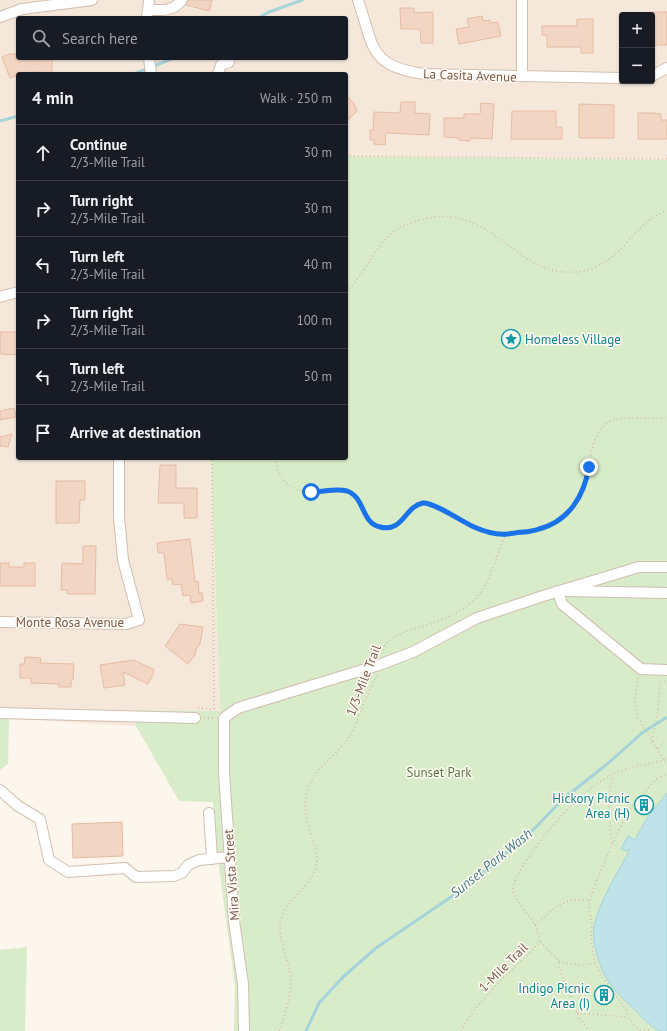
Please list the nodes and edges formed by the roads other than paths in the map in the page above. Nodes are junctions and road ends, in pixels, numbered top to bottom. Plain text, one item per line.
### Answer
1 (92, 0) edge
2 (182, 0) edge
3 (522, 0) edge
4 (359, 3) edge
5 (148, 9) edge
6 (0, 17) edge
7 (149, 60) edge
8 (229, 62) dead end
9 (666, 69) edge
10 (151, 72) edge
11 (219, 72) edge
12 (655, 74) edge
13 (522, 76) junction
14 (619, 78) edge
15 (16, 293) edge
16 (0, 297) edge
17 (119, 460) edge
18 (667, 567) edge
19 (558, 591) junction
20 (667, 593) edge
21 (0, 622) edge
22 (667, 670) edge
23 (0, 712) edge
24 (193, 713) road end
25 (0, 790) edge
26 (209, 812) dead end
27 (229, 857) junction
28 (212, 859) junction
29 (244, 1031) edge

1 - 6 street
2 - 5 street
3 - 13 street
4 - 13 street, La Casita Avenue
7 - 10 street
8 - 11 street
9 - 12 street
13 - 14 street, La Casita Avenue
15 - 16 street
17 - 21 street, Monte Rosa Avenue
18 - 19 street
19 - 20 street
19 - 22 street
19 - 27 street, Mira Vista Street
23 - 24 street
25 - 28 street
26 - 28 street
27 - 28 street
27 - 29 street, Mira Vista Street

